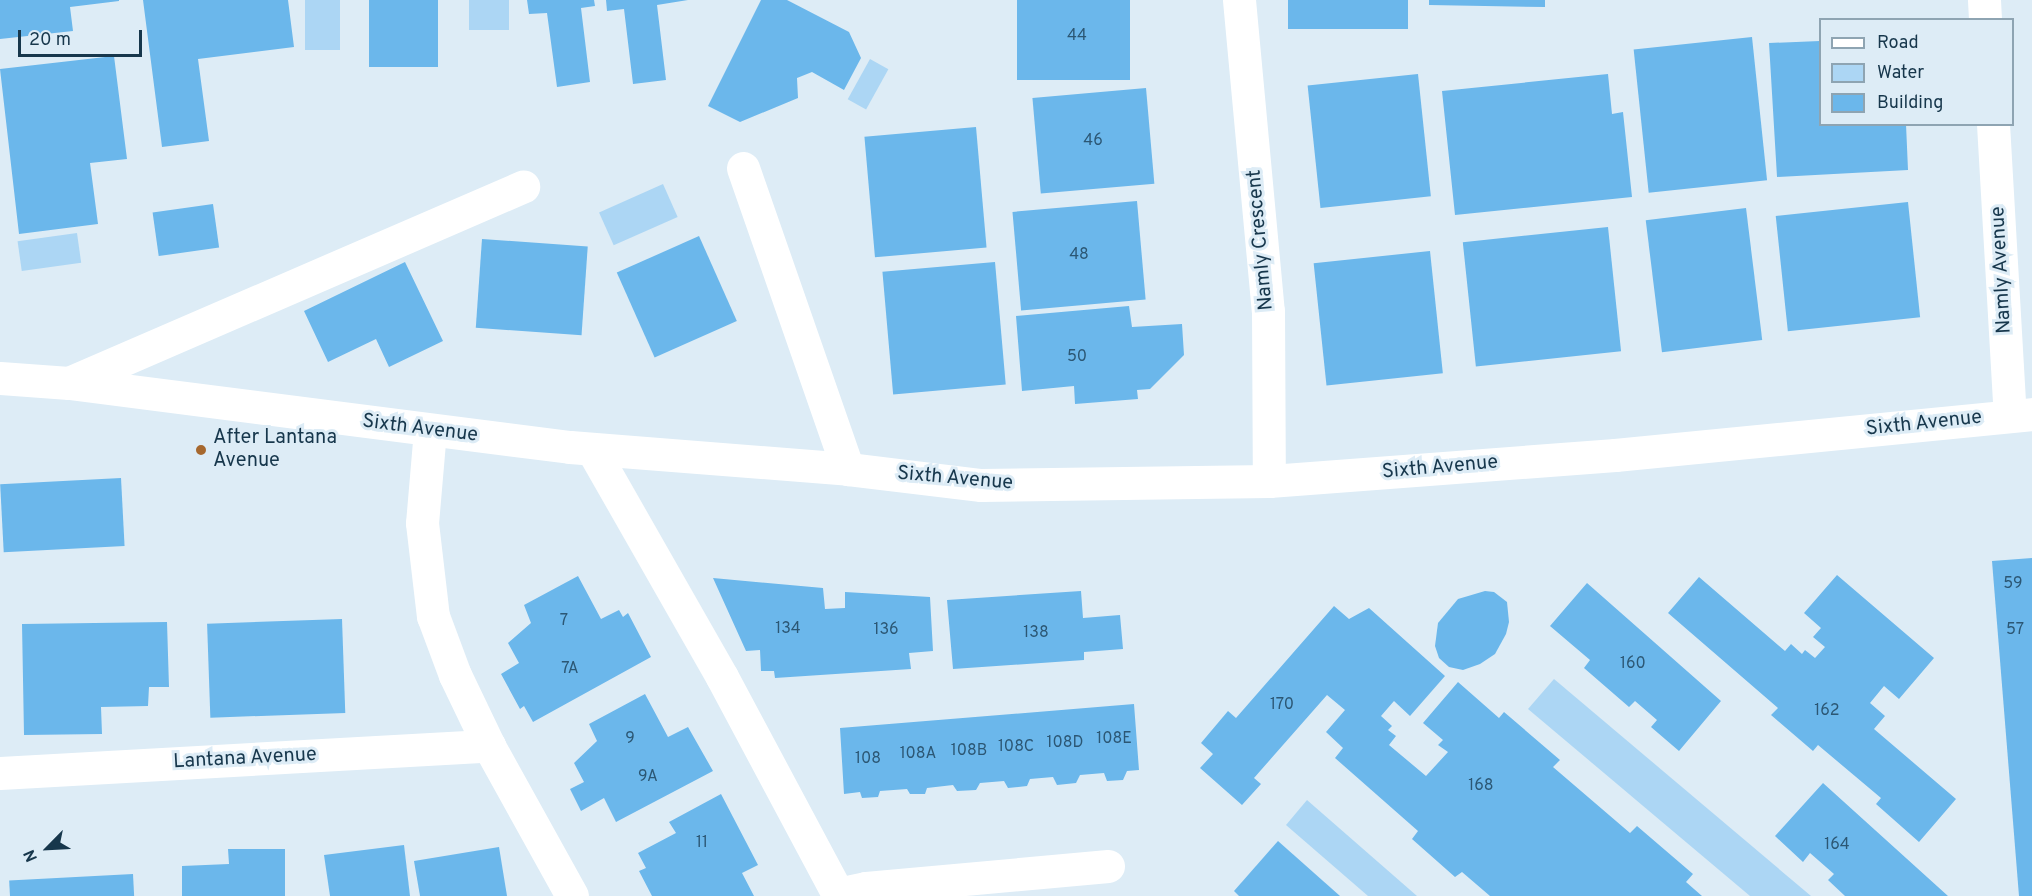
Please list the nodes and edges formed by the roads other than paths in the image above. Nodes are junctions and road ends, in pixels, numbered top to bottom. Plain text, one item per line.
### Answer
1 (1239, 0) edge
2 (1984, 0) edge
3 (1985, 18) edge
4 (1993, 126) edge
5 (743, 168) dead end
6 (523, 187) dead end
7 (0, 378) edge
8 (69, 383) junction
9 (2021, 415) edge
10 (430, 430) junction
11 (592, 449) junction
12 (848, 469) junction
13 (1269, 481) junction
14 (489, 746) junction
15 (0, 773) edge
16 (1108, 866) dead end
17 (838, 895) edge
18 (572, 896) edge

1 - 13 street, Namly Crescent
2 - 3 street
4 - 9 street, Namly Avenue
5 - 12 street
6 - 8 street, Sixth Avenue
7 - 8 street, Sixth Avenue
8 - 10 street, Sixth Avenue
9 - 13 street, Sixth Avenue
10 - 11 street, Sixth Avenue
10 - 14 street
11 - 12 street, Sixth Avenue
11 - 17 street
12 - 13 street, Sixth Avenue
14 - 15 street, Lantana Avenue
14 - 18 street
16 - 17 street

